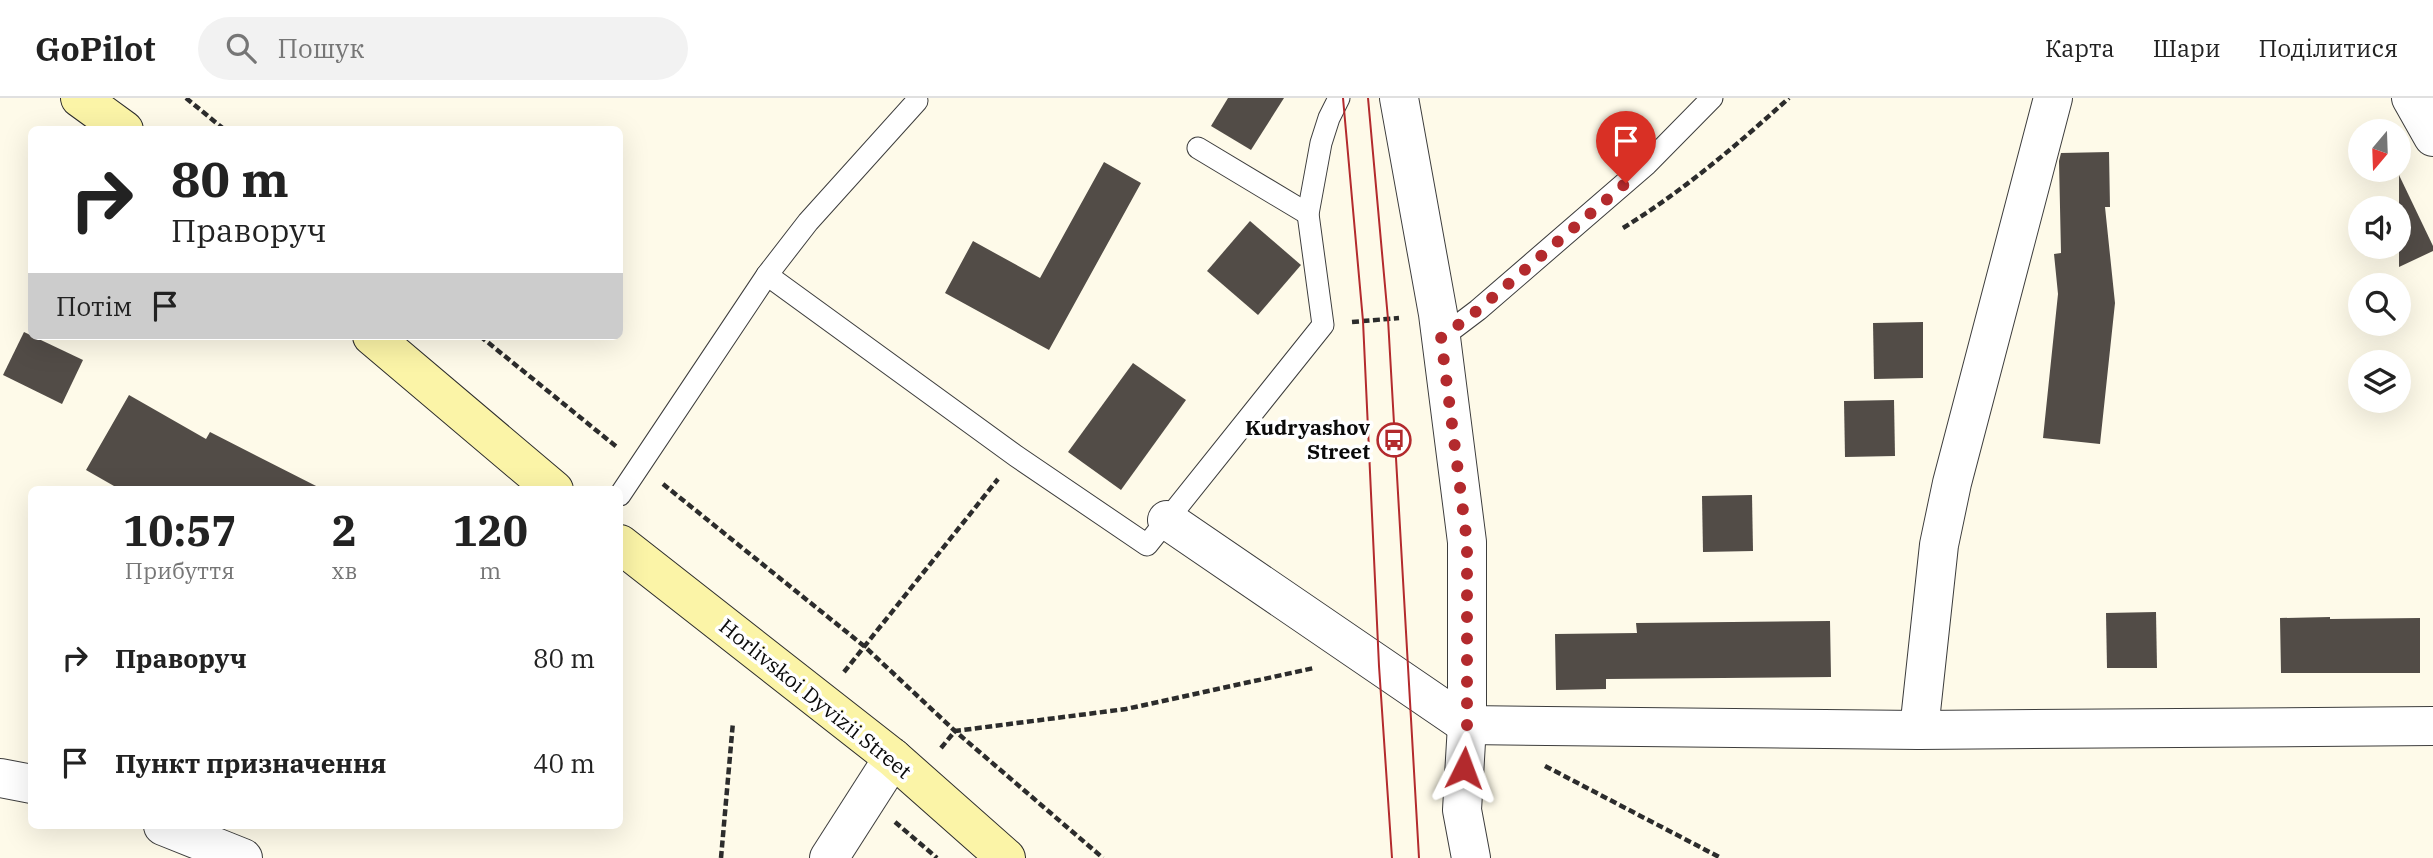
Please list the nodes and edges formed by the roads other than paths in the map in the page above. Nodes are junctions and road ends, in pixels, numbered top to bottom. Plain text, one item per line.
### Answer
1 (80, 98) edge
2 (1339, 98) edge
3 (1399, 98) edge
4 (1712, 98) edge
5 (2053, 98) edge
6 (2411, 98) edge
7 (917, 101) dead end
8 (118, 126) edge
9 (2433, 137) edge
10 (1198, 148) dead end
11 (1308, 214) junction
12 (767, 275) junction
13 (1441, 338) junction
14 (377, 340) edge
15 (549, 486) edge
16 (623, 490) edge
17 (1167, 520) junction
18 (623, 546) edge
19 (1467, 725) junction
20 (2433, 726) edge
21 (1919, 730) junction
22 (893, 758) junction
23 (0, 778) edge
24 (28, 783) edge
25 (170, 829) edge
26 (243, 858) edge
27 (829, 858) edge
28 (1006, 858) edge
29 (1471, 858) edge

1 - 8 main road
2 - 11 lane
3 - 13 street
4 - 13 lane
5 - 21 street
6 - 9 street
7 - 12 lane
10 - 11 lane
11 - 17 lane
12 - 16 lane
12 - 17 lane
13 - 19 street
14 - 15 main road
17 - 19 street
18 - 22 main road, Horlivskoi Dyvizii Street
19 - 21 street
19 - 29 street
20 - 21 street
22 - 27 street
22 - 28 main road, Horlivskoi Dyvizii Street
23 - 24 street
25 - 26 street

